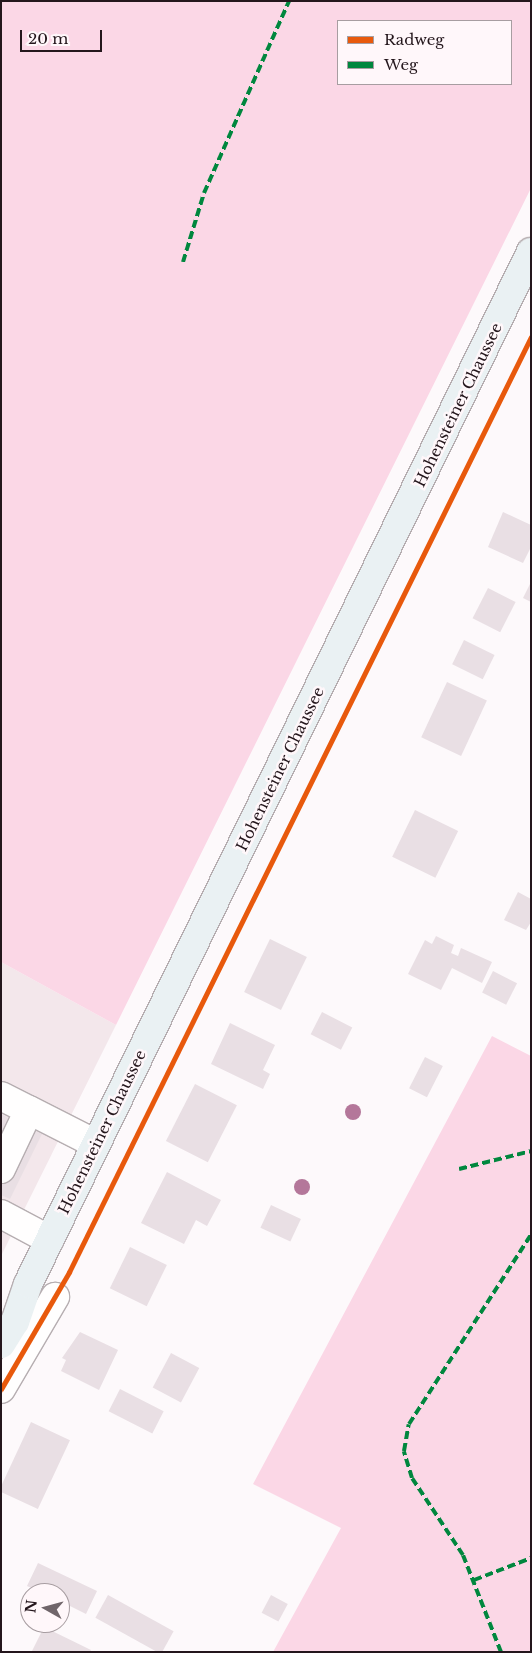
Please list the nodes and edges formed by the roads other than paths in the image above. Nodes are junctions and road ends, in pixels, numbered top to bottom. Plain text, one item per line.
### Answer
1 (531, 252) edge
2 (1, 1096) edge
3 (29, 1110) junction
4 (96, 1144) junction
5 (1, 1168) edge
6 (1, 1214) edge
7 (50, 1240) junction
8 (28, 1284) junction
9 (55, 1297) dead end
10 (1, 1314) edge
11 (1, 1344) edge
12 (1, 1389) edge

1 - 4 main road, Hohensteiner Chaussee
2 - 3 lane
3 - 4 lane
3 - 5 lane
4 - 7 main road, Hohensteiner Chaussee
6 - 7 lane
7 - 8 main road, Hohensteiner Chaussee
8 - 10 main road, Hohensteiner Chaussee
8 - 11 main road, Hohensteiner Chaussee
9 - 12 lane

